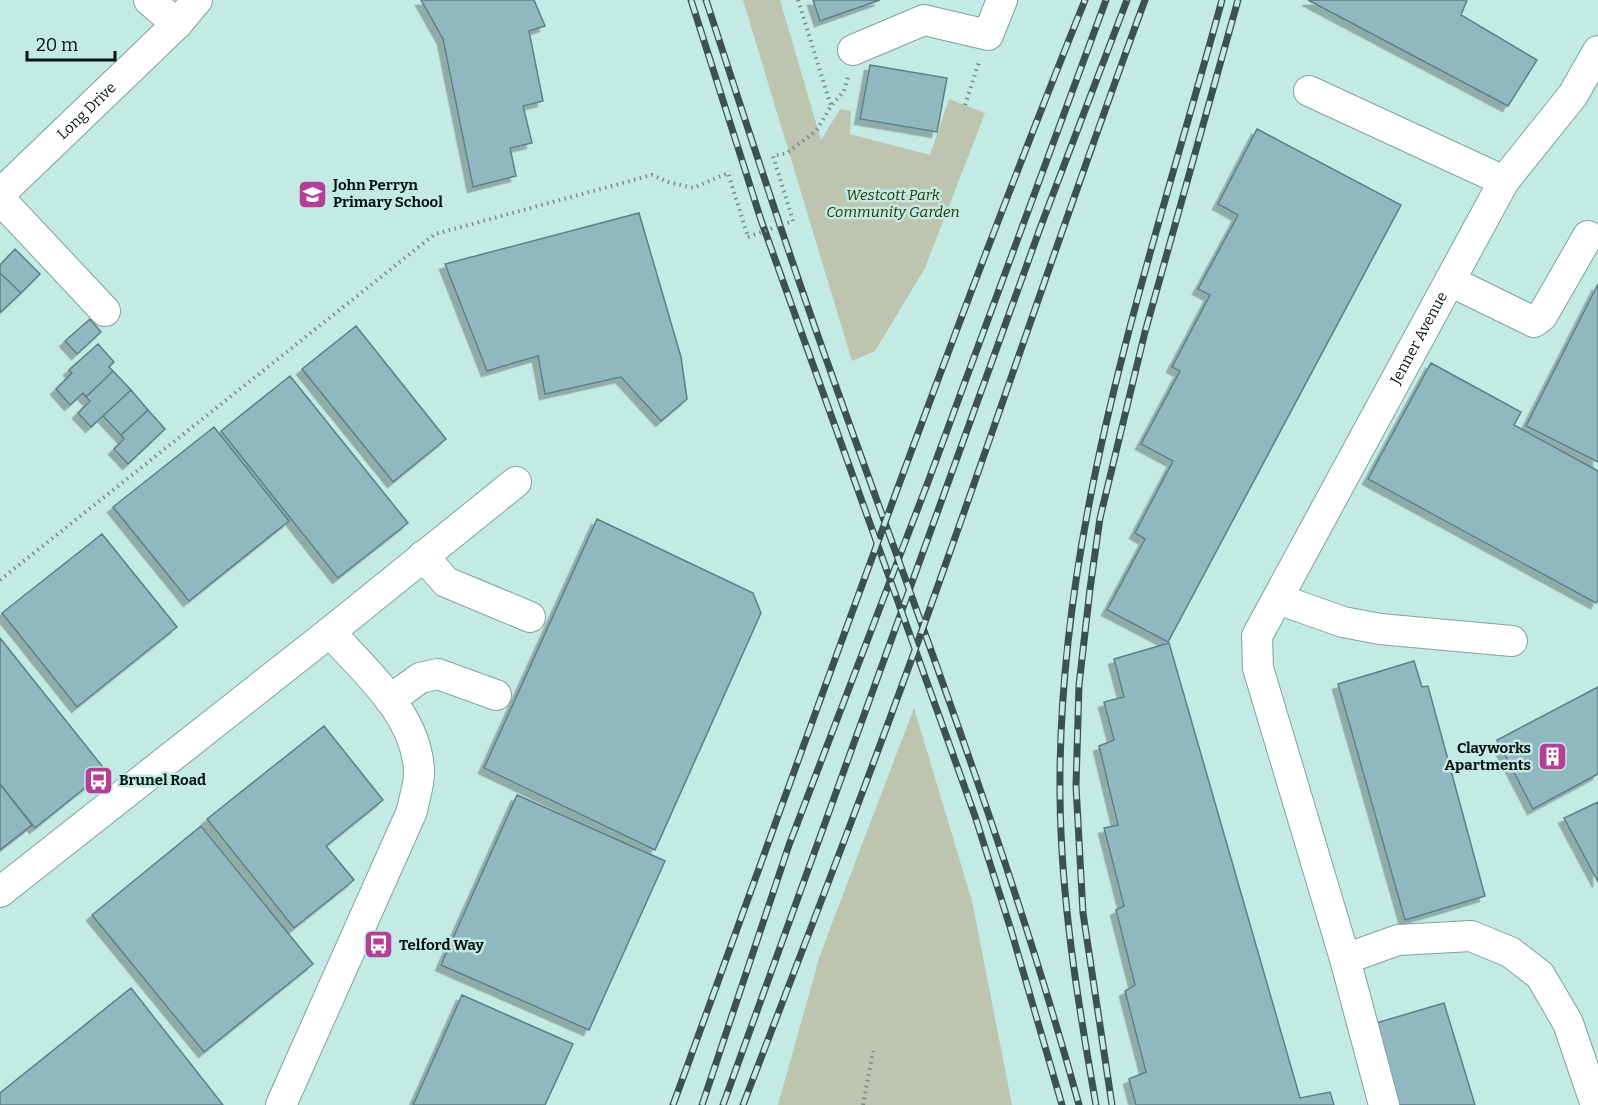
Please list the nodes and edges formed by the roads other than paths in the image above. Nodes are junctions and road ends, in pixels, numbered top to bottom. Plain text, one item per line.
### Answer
1 (148, 0) edge
2 (197, 0) edge
3 (1002, 0) edge
4 (177, 24) junction
5 (853, 50) road end
6 (1598, 51) edge
7 (1309, 91) dead end
8 (1504, 181) junction
9 (0, 194) edge
10 (0, 200) edge
11 (1588, 236) dead end
12 (1450, 281) junction
13 (105, 311) dead end
14 (516, 482) dead end
15 (423, 556) junction
16 (1278, 599) junction
17 (530, 617) dead end
18 (330, 632) junction
19 (1512, 640) dead end
20 (496, 694) dead end
21 (390, 700) junction
22 (0, 892) edge
23 (1345, 959) junction
24 (281, 1105) edge
25 (1384, 1105) edge
26 (1596, 1105) edge

1 - 4 street
2 - 4 street, Long Drive
3 - 5 street
4 - 9 street, Long Drive
6 - 8 street, Jenner Avenue
7 - 8 street
8 - 12 street, Jenner Avenue
10 - 13 street
11 - 12 street
12 - 16 street, Jenner Avenue
14 - 15 street
15 - 17 street
15 - 18 street
16 - 19 street
16 - 23 street, Jenner Avenue
18 - 21 street
18 - 22 street
20 - 21 street
21 - 24 street
23 - 25 street
23 - 26 street

